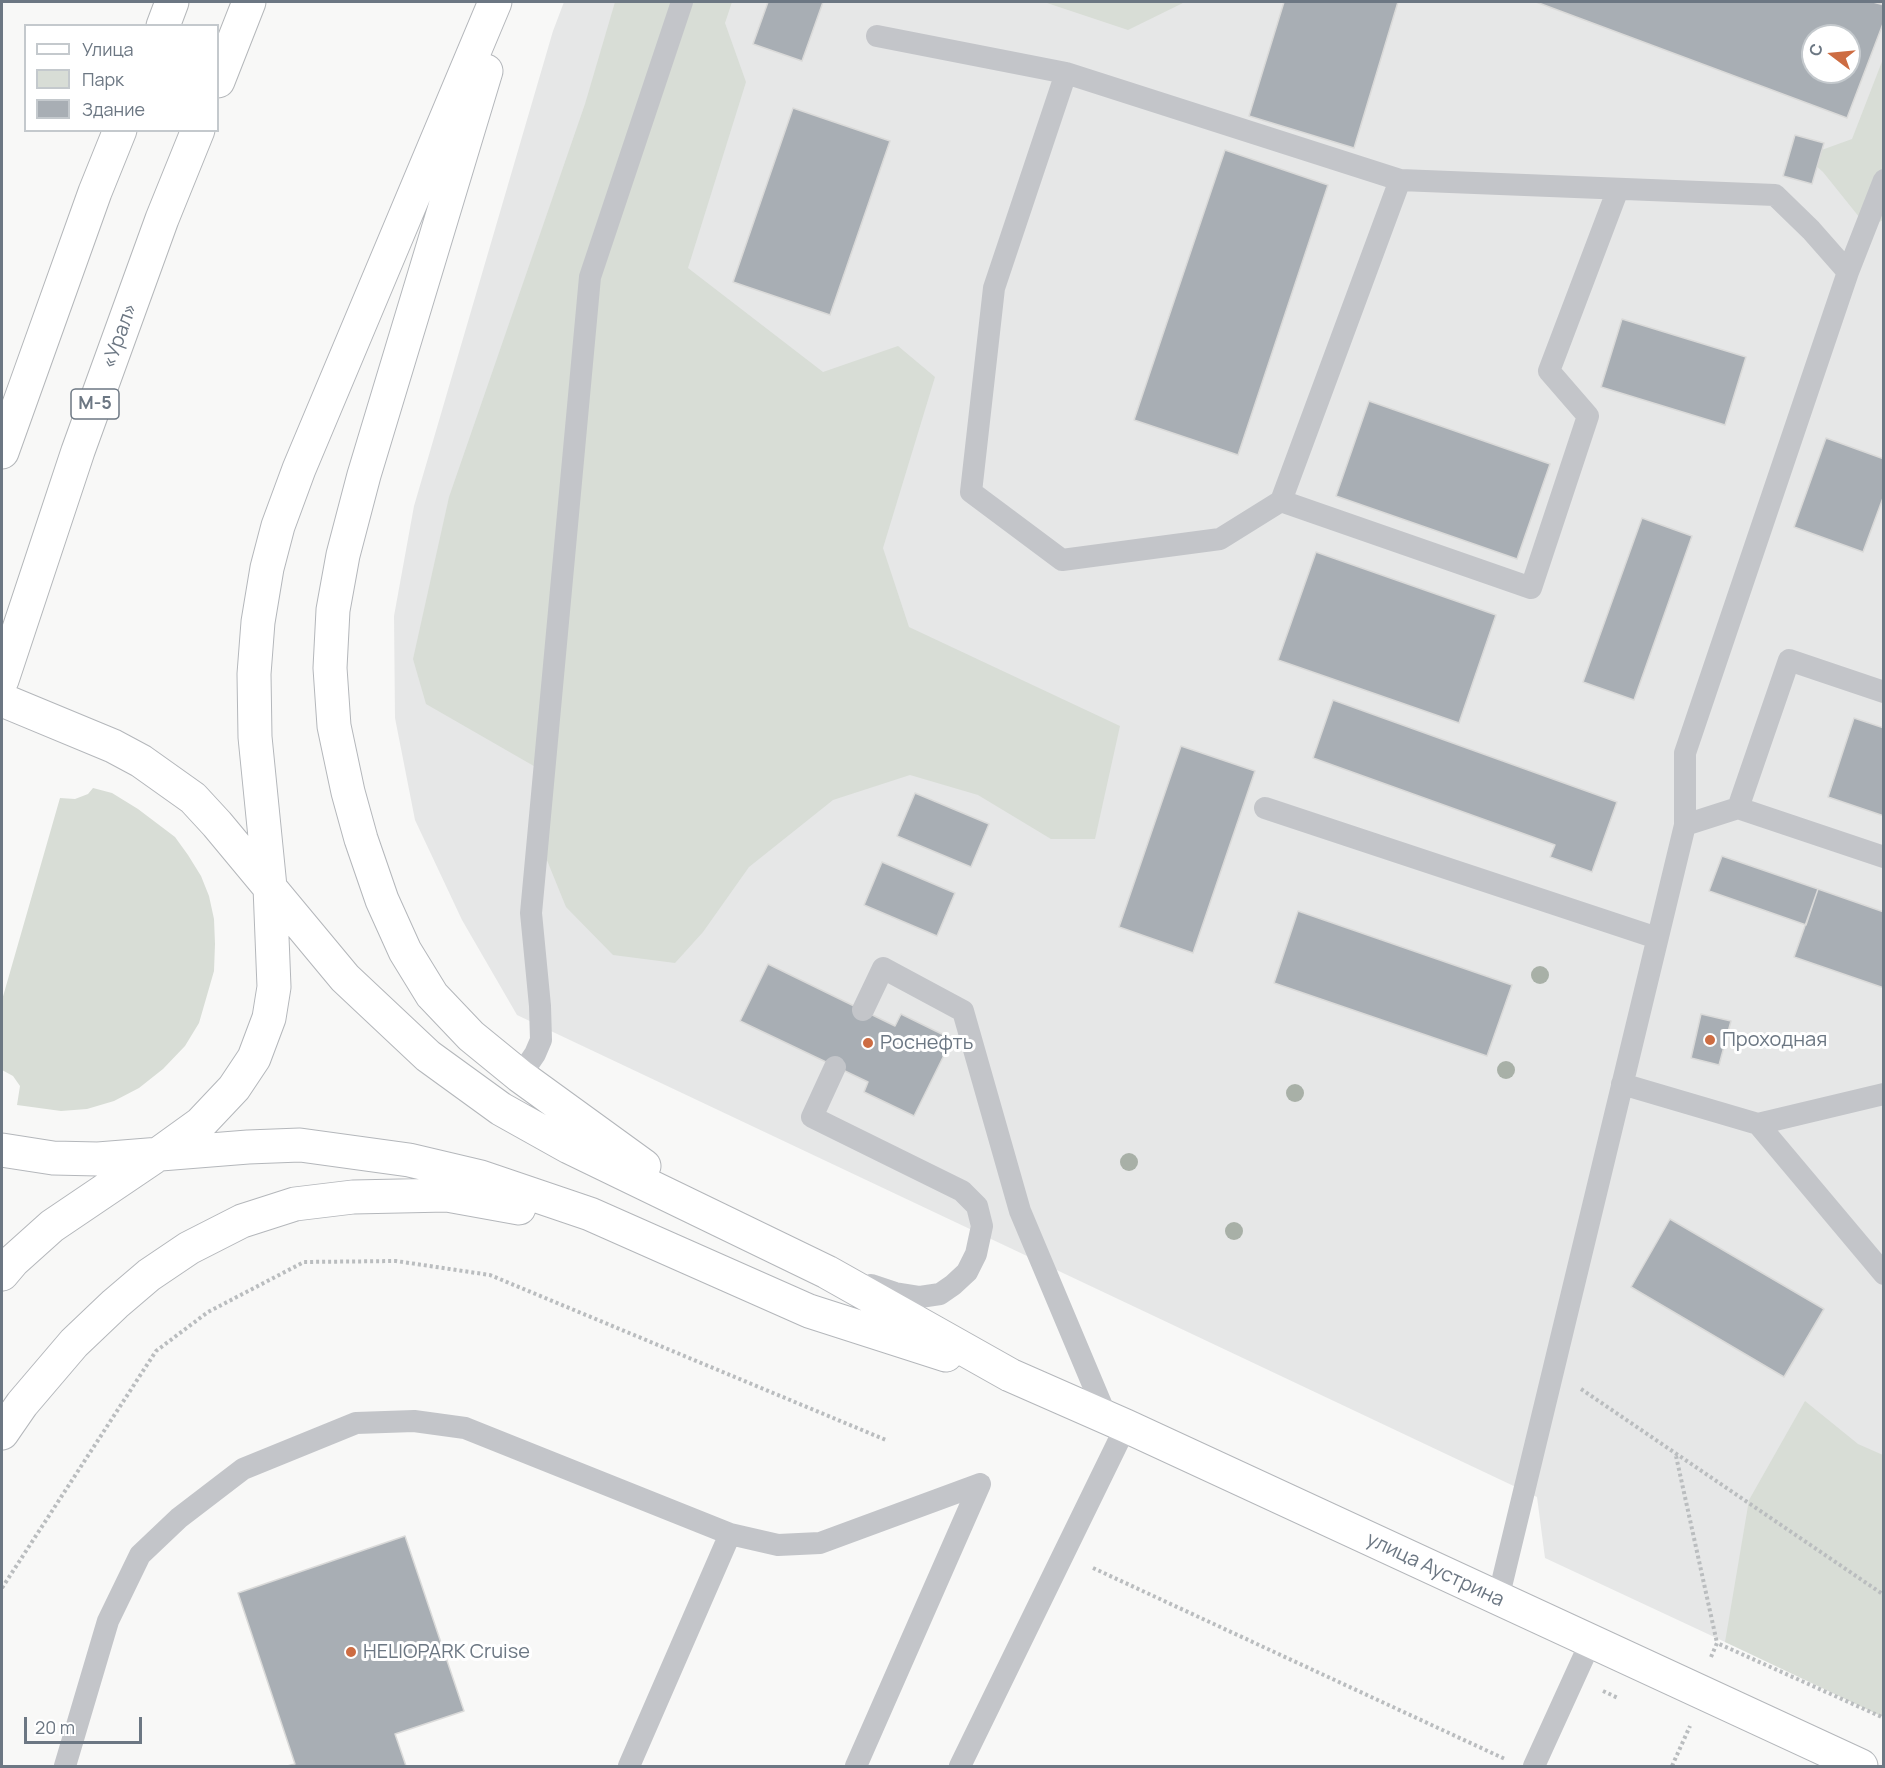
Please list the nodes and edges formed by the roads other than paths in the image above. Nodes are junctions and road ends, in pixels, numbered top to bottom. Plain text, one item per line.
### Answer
1 (172, 2) edge
2 (249, 2) edge
3 (495, 2) edge
4 (507, 2) edge
5 (682, 2) edge
6 (164, 24) edge
7 (877, 36) dead end
8 (1066, 73) junction
9 (219, 78) edge
10 (119, 132) edge
11 (197, 132) edge
12 (1400, 180) junction
13 (1884, 180) edge
14 (1618, 189) junction
15 (1848, 272) junction
16 (2, 452) edge
17 (1281, 501) junction
18 (2, 680) edge
19 (1884, 692) edge
20 (2, 700) edge
21 (1265, 808) dead end
22 (1738, 808) junction
23 (1685, 825) junction
24 (1884, 857) edge
25 (270, 887) junction
26 (1657, 938) junction
27 (863, 1010) dead end
28 (836, 1067) dead end
29 (520, 1076) junction
30 (1622, 1084) junction
31 (1884, 1094) edge
32 (1758, 1124) junction
33 (2, 1149) edge
34 (157, 1155) junction
35 (724, 1222) junction
36 (644, 1237) junction
37 (827, 1272) junction
38 (2, 1274) edge
39 (1884, 1274) edge
40 (1010, 1375) junction
41 (1116, 1422) junction
42 (2, 1433) edge
43 (729, 1534) junction
44 (1498, 1599) junction
45 (1591, 1641) junction
46 (65, 1767) edge
47 (629, 1767) edge
48 (856, 1767) edge
49 (960, 1767) edge
50 (1533, 1767) edge
51 (1860, 1767) edge

1 - 6 main road
2 - 9 main road
3 - 25 main road
4 - 29 main road
5 - 29 lane
7 - 8 lane
8 - 12 lane
8 - 17 lane
10 - 16 main road
11 - 18 main road, «Урал» / М-5
12 - 14 lane
12 - 17 lane
13 - 15 lane
14 - 15 lane
14 - 17 lane
15 - 23 lane
19 - 22 lane
20 - 25 main road
21 - 26 lane
22 - 23 lane
22 - 24 lane
23 - 26 lane
25 - 34 main road
25 - 35 main road
26 - 30 lane
27 - 41 lane
28 - 37 lane
29 - 35 main road
30 - 32 lane
30 - 44 lane
31 - 32 lane
32 - 39 lane
33 - 34 main road
34 - 36 main road
34 - 38 main road
35 - 37 main road
36 - 40 main road
36 - 42 main road
37 - 40 main road
40 - 41 main road, улица Аустрина
41 - 44 main road, улица Аустрина
41 - 49 lane
43 - 46 lane
43 - 47 lane
43 - 48 lane
44 - 45 main road, улица Аустрина
45 - 50 lane
45 - 51 main road, улица Аустрина

